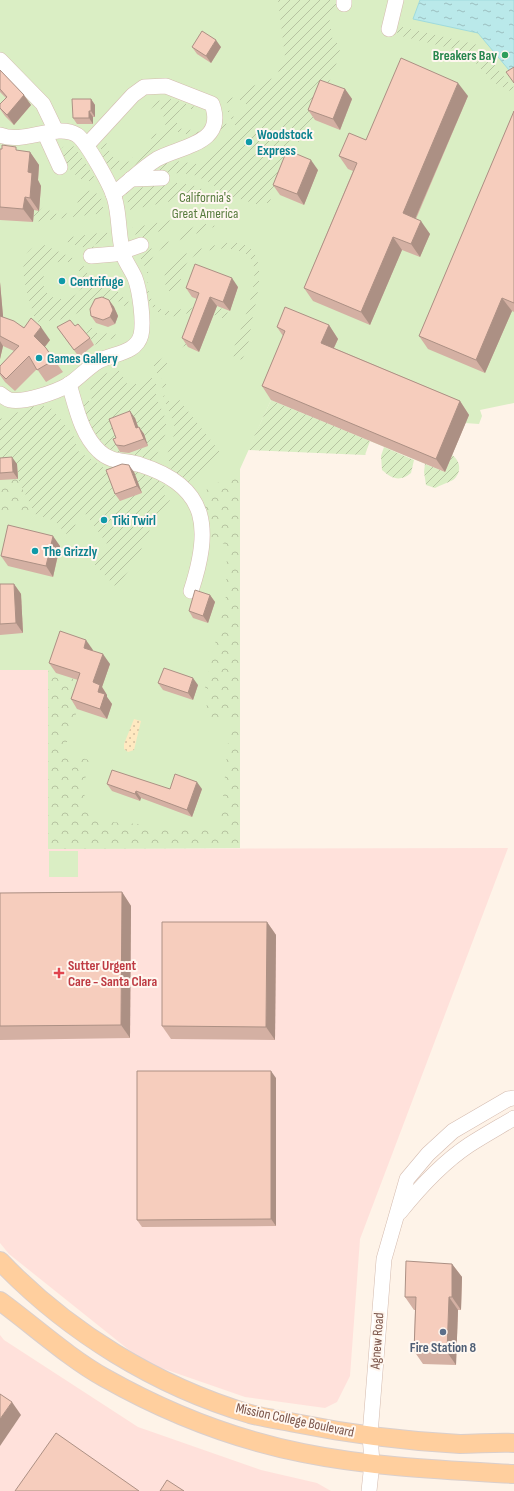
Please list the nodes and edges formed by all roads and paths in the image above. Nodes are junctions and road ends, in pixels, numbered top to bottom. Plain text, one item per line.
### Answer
1 (396, 0) edge
2 (389, 29) dead end
3 (0, 60) edge
4 (50, 133) junction
5 (0, 135) edge
6 (87, 145) junction
7 (60, 167) dead end
8 (162, 178) dead end
9 (131, 179) junction
10 (114, 197) junction
11 (141, 245) dead end
12 (123, 251) junction
13 (91, 256) dead end
14 (68, 384) junction
15 (0, 394) edge
16 (191, 591) dead end
17 (514, 1098) edge
18 (514, 1118) edge
19 (394, 1220) junction
20 (0, 1261) edge
21 (0, 1301) edge
22 (370, 1435) junction
23 (506, 1442) edge
24 (372, 1463) junction
25 (506, 1473) edge
26 (369, 1491) edge

1 - 2 street
3 - 4 street
4 - 5 street
4 - 6 street
4 - 7 street
6 - 9 street
6 - 10 street
8 - 9 street
9 - 10 street
10 - 12 street
11 - 12 street
12 - 13 street
12 - 14 street
14 - 15 street
14 - 16 street
17 - 19 street, Agnew Road
18 - 19 street, Agnew Road
19 - 22 street, Agnew Road
20 - 22 main road, Mission College Boulevard
21 - 24 main road, Mission College Boulevard
22 - 23 main road, Mission College Boulevard
22 - 24 street, Agnew Road
24 - 25 main road, Mission College Boulevard
24 - 26 street, Agnew Road

